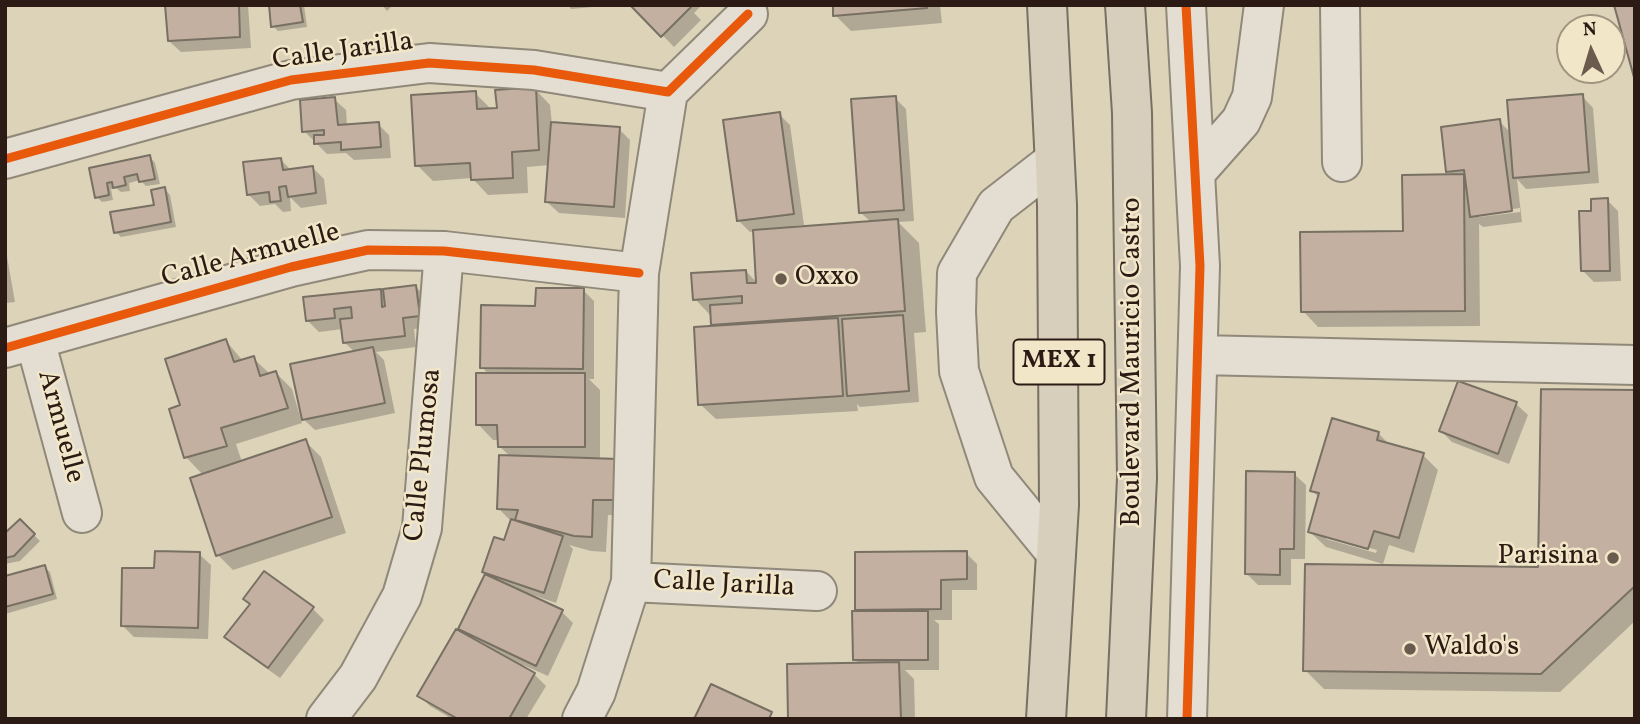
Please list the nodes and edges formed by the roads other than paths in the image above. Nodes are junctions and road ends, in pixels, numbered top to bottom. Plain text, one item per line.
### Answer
1 (1047, 5) edge
2 (1125, 5) edge
3 (1186, 5) edge
4 (1264, 5) edge
5 (1340, 5) edge
6 (748, 15) dead end
7 (668, 92) junction
8 (5, 159) edge
9 (1054, 161) junction
10 (1342, 162) dead end
11 (1195, 173) junction
12 (444, 251) junction
13 (639, 273) junction
14 (20, 344) edge
15 (1199, 355) junction
16 (1635, 365) edge
17 (82, 513) dead end
18 (1056, 553) junction
19 (631, 582) junction
20 (817, 591) dead end
21 (326, 719) edge
22 (582, 719) edge
23 (1046, 719) edge
24 (1126, 719) edge
25 (1187, 719) edge

1 - 9 main road, MEX 1
2 - 24 main road, Boulevard Mauricio Castro / MEX 1
3 - 11 street
4 - 11 street
5 - 10 street
6 - 7 street
7 - 8 street, Calle Jarilla
7 - 13 street, Calle Jarilla
9 - 18 main road, MEX 1
9 - 18 street
11 - 15 street
12 - 13 street, Calle Armuelle
12 - 14 street, Calle Armuelle
12 - 21 street, Calle Plumosa
13 - 19 street, Calle Jarilla
14 - 17 street, Armuelle
15 - 16 street
15 - 25 street
18 - 23 main road, MEX 1
19 - 20 street, Calle Jarilla
19 - 22 street, Calle Jarilla

